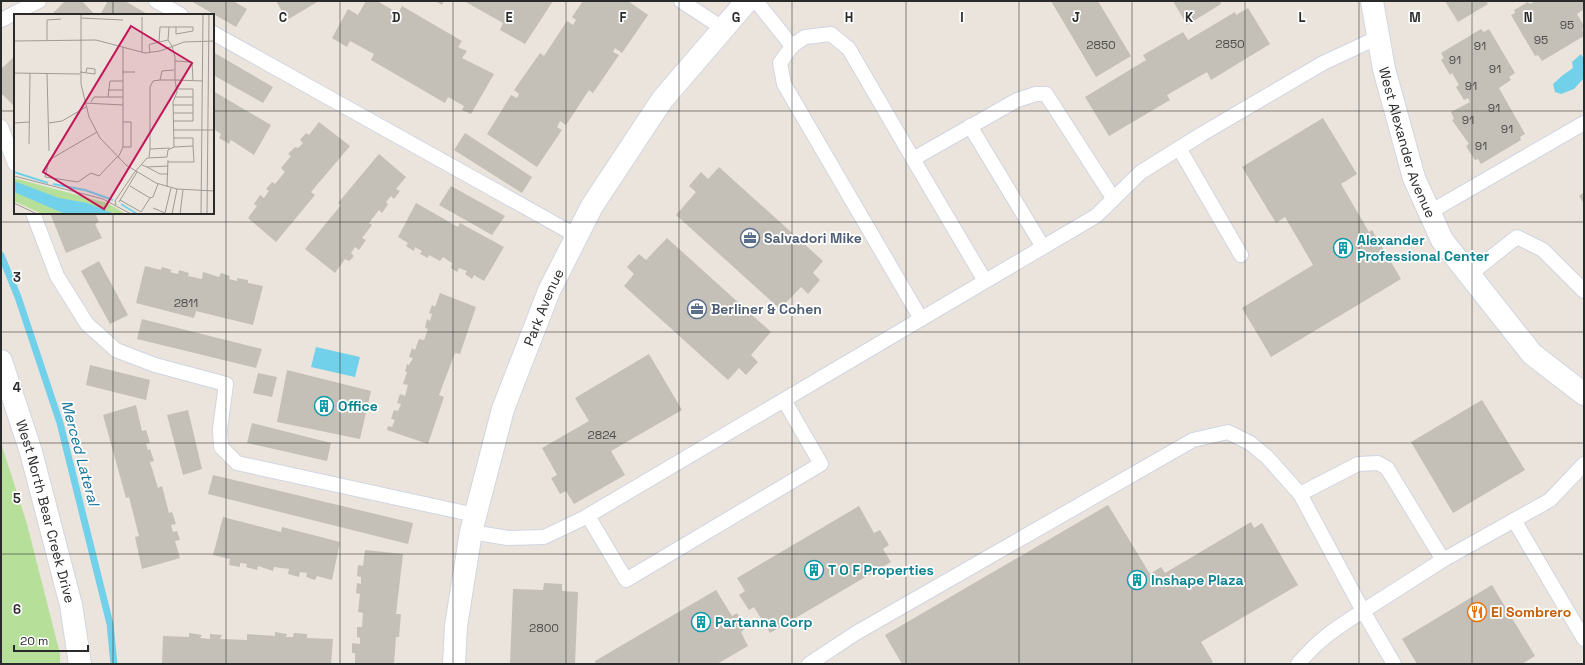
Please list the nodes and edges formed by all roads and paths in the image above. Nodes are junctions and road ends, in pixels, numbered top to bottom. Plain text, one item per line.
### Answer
1 (39, 1) edge
2 (156, 1) edge
3 (680, 1) edge
4 (748, 1) edge
5 (756, 1) edge
6 (1372, 1) edge
7 (179, 14) edge
8 (1, 20) edge
9 (724, 29) junction
10 (214, 34) edge
11 (1379, 37) junction
12 (792, 46) junction
13 (1584, 123) edge
14 (970, 126) junction
15 (1, 127) edge
16 (1179, 148) junction
17 (913, 159) junction
18 (14, 161) edge
19 (1112, 198) junction
20 (1430, 212) junction
21 (33, 214) edge
22 (577, 236) junction
23 (1043, 247) junction
24 (1240, 255) dead end
25 (1469, 275) junction
26 (985, 281) junction
27 (1584, 291) edge
28 (922, 319) junction
29 (1, 360) edge
30 (1584, 394) edge
31 (784, 400) junction
32 (1584, 464) edge
33 (1300, 494) junction
34 (588, 516) junction
35 (1514, 520) junction
36 (473, 524) junction
37 (1442, 560) junction
38 (1363, 611) junction
39 (1584, 640) edge
40 (1302, 662) edge
41 (80, 664) edge
42 (454, 664) edge
43 (809, 664) edge
44 (1394, 664) edge

1 - 8 lane
2 - 7 lane
3 - 9 lane
4 - 9 street, Park Avenue
5 - 12 lane
6 - 11 street, West Alexander Avenue
9 - 22 street, Park Avenue
10 - 22 lane
11 - 16 lane
11 - 20 street, West Alexander Avenue
12 - 17 lane
12 - 28 lane
13 - 20 lane
14 - 17 lane
14 - 19 lane
14 - 23 lane
15 - 18 lane
16 - 19 lane
16 - 24 lane
17 - 26 lane
19 - 23 lane
20 - 25 street, West Alexander Avenue
21 - 36 lane
22 - 36 street, Park Avenue
23 - 26 lane
25 - 27 lane
25 - 30 street, West Alexander Avenue
26 - 28 lane
28 - 31 lane
29 - 41 street, West North Bear Creek Drive
31 - 34 lane
31 - 34 lane
32 - 35 lane
33 - 37 lane
33 - 38 lane
33 - 43 lane
34 - 36 lane
35 - 37 lane
35 - 39 lane
36 - 42 street, Park Avenue
37 - 38 lane
38 - 40 lane
38 - 44 lane

